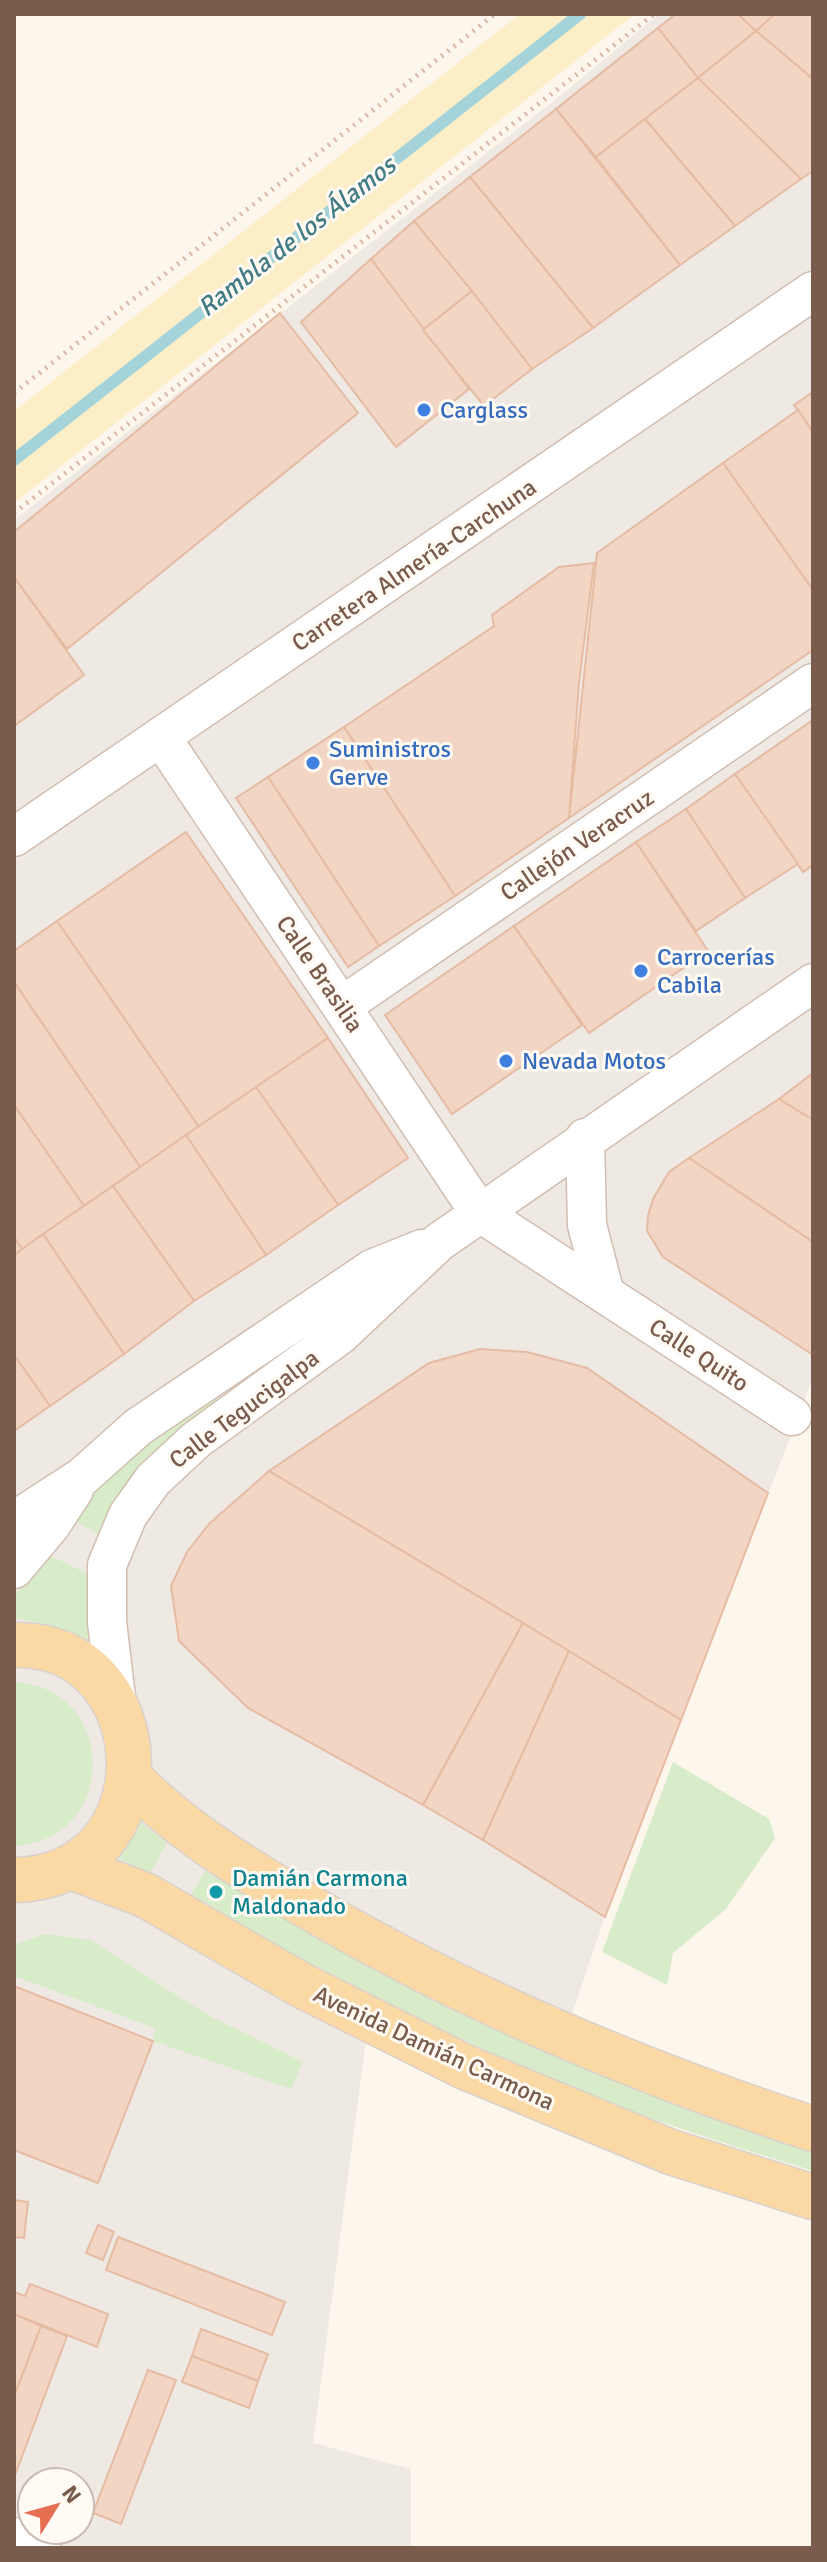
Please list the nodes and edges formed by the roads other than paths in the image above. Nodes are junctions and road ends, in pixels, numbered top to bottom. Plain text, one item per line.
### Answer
1 (813, 291) edge
2 (813, 683) edge
3 (161, 737) junction
4 (14, 837) edge
5 (813, 983) edge
6 (342, 1006) junction
7 (585, 1138) junction
8 (479, 1212) junction
9 (439, 1242) junction
10 (605, 1294) junction
11 (792, 1416) dead end
12 (82, 1477) junction
13 (14, 1521) edge
14 (14, 1569) edge
15 (14, 1645) edge
16 (117, 1706) junction
17 (131, 1779) junction
18 (34, 1882) edge
19 (813, 2129) edge
20 (813, 2197) edge
21 (14, 2537) edge
22 (41, 2548) edge

1 - 3 street, Carretera Almería-Carchuna
2 - 6 street, Callejón Veracruz
3 - 4 street, Carretera Almería-Carchuna
3 - 6 street, Calle Brasilia
5 - 7 street, Calle Tegucigalpa
6 - 8 street, Calle Brasilia
7 - 8 street, Calle Tegucigalpa
7 - 10 street
8 - 9 street, Calle Tegucigalpa
8 - 10 street, Calle Quito
9 - 12 street, Calle Tegucigalpa
9 - 16 street, Calle Tegucigalpa
10 - 11 street, Calle Quito
12 - 13 street, Calle Tegucigalpa
12 - 14 street, Calle Tegucigalpa
15 - 16 main road
16 - 17 main road
17 - 18 main road
17 - 19 main road
18 - 20 main road, Avenida Damián Carmona
21 - 22 street

